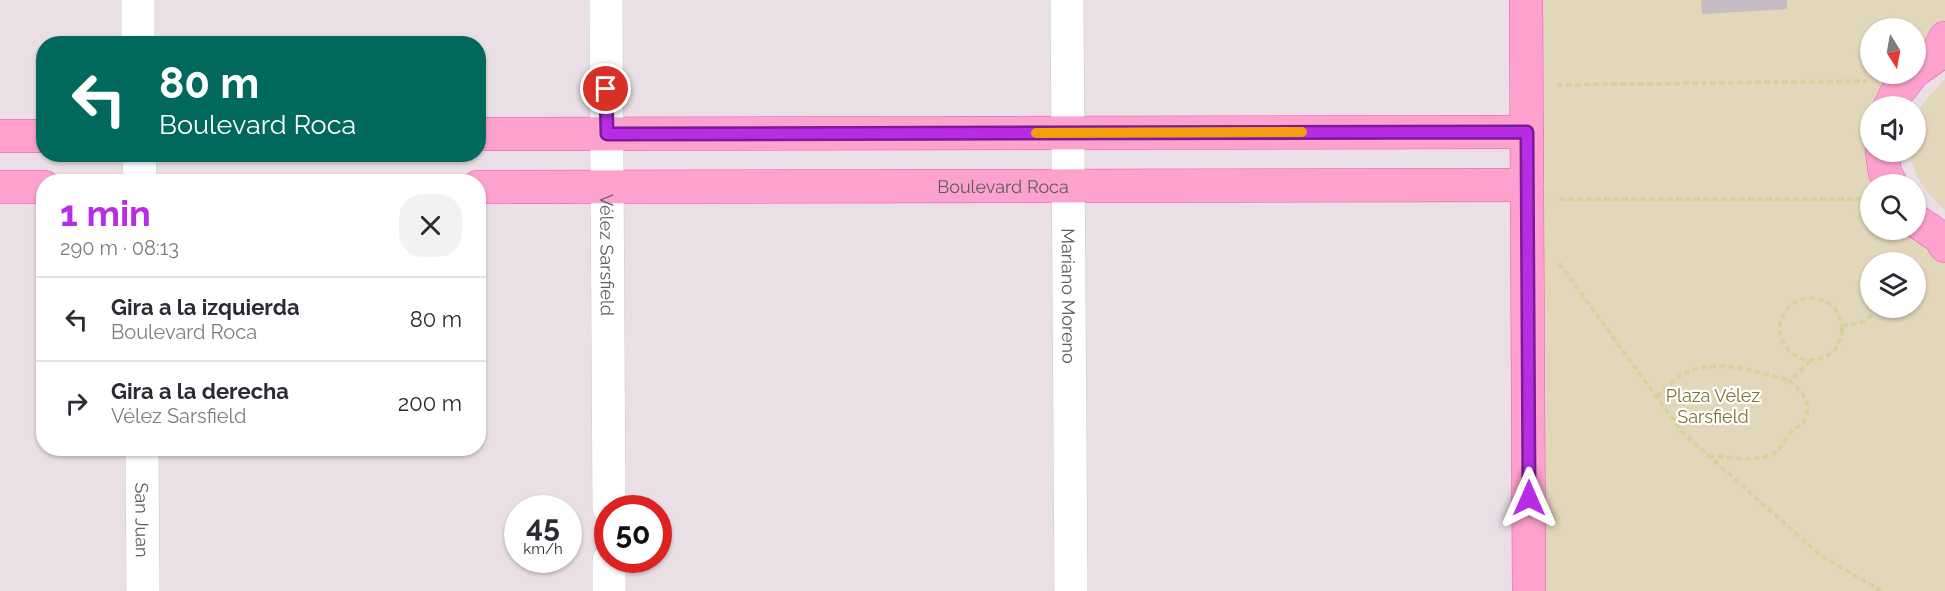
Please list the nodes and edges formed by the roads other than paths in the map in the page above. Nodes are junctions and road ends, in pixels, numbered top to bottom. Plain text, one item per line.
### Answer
1 (138, 0) edge
2 (606, 0) edge
3 (1067, 0) edge
4 (1526, 0) edge
5 (138, 36) edge
6 (1945, 38) edge
7 (1926, 65) edge
8 (1527, 132) junction
9 (1068, 133) junction
10 (486, 134) edge
11 (607, 134) junction
12 (0, 136) edge
13 (36, 136) edge
14 (607, 186) junction
15 (1068, 186) junction
16 (36, 187) edge
17 (486, 187) edge
18 (0, 188) edge
19 (1527, 201) junction
20 (1926, 228) edge
21 (1945, 246) edge
22 (142, 456) edge
23 (609, 495) edge
24 (609, 573) edge
25 (143, 591) edge
26 (609, 591) edge
27 (1071, 591) edge
28 (1530, 591) edge

1 - 5 street
2 - 11 street, Vélez Sarsfield
3 - 9 street, Mariano Moreno
4 - 8 main road
6 - 7 main road
8 - 9 main road
8 - 19 main road
9 - 11 main road
9 - 15 street, Mariano Moreno
10 - 11 main road
11 - 14 street, Vélez Sarsfield
12 - 13 main road
14 - 15 main road, Boulevard Roca
14 - 17 main road, Boulevard Roca
14 - 23 street, Vélez Sarsfield
15 - 19 main road, Boulevard Roca
15 - 27 street, Mariano Moreno
16 - 18 main road
19 - 28 main road
20 - 21 main road
22 - 25 street, San Juan
24 - 26 street

